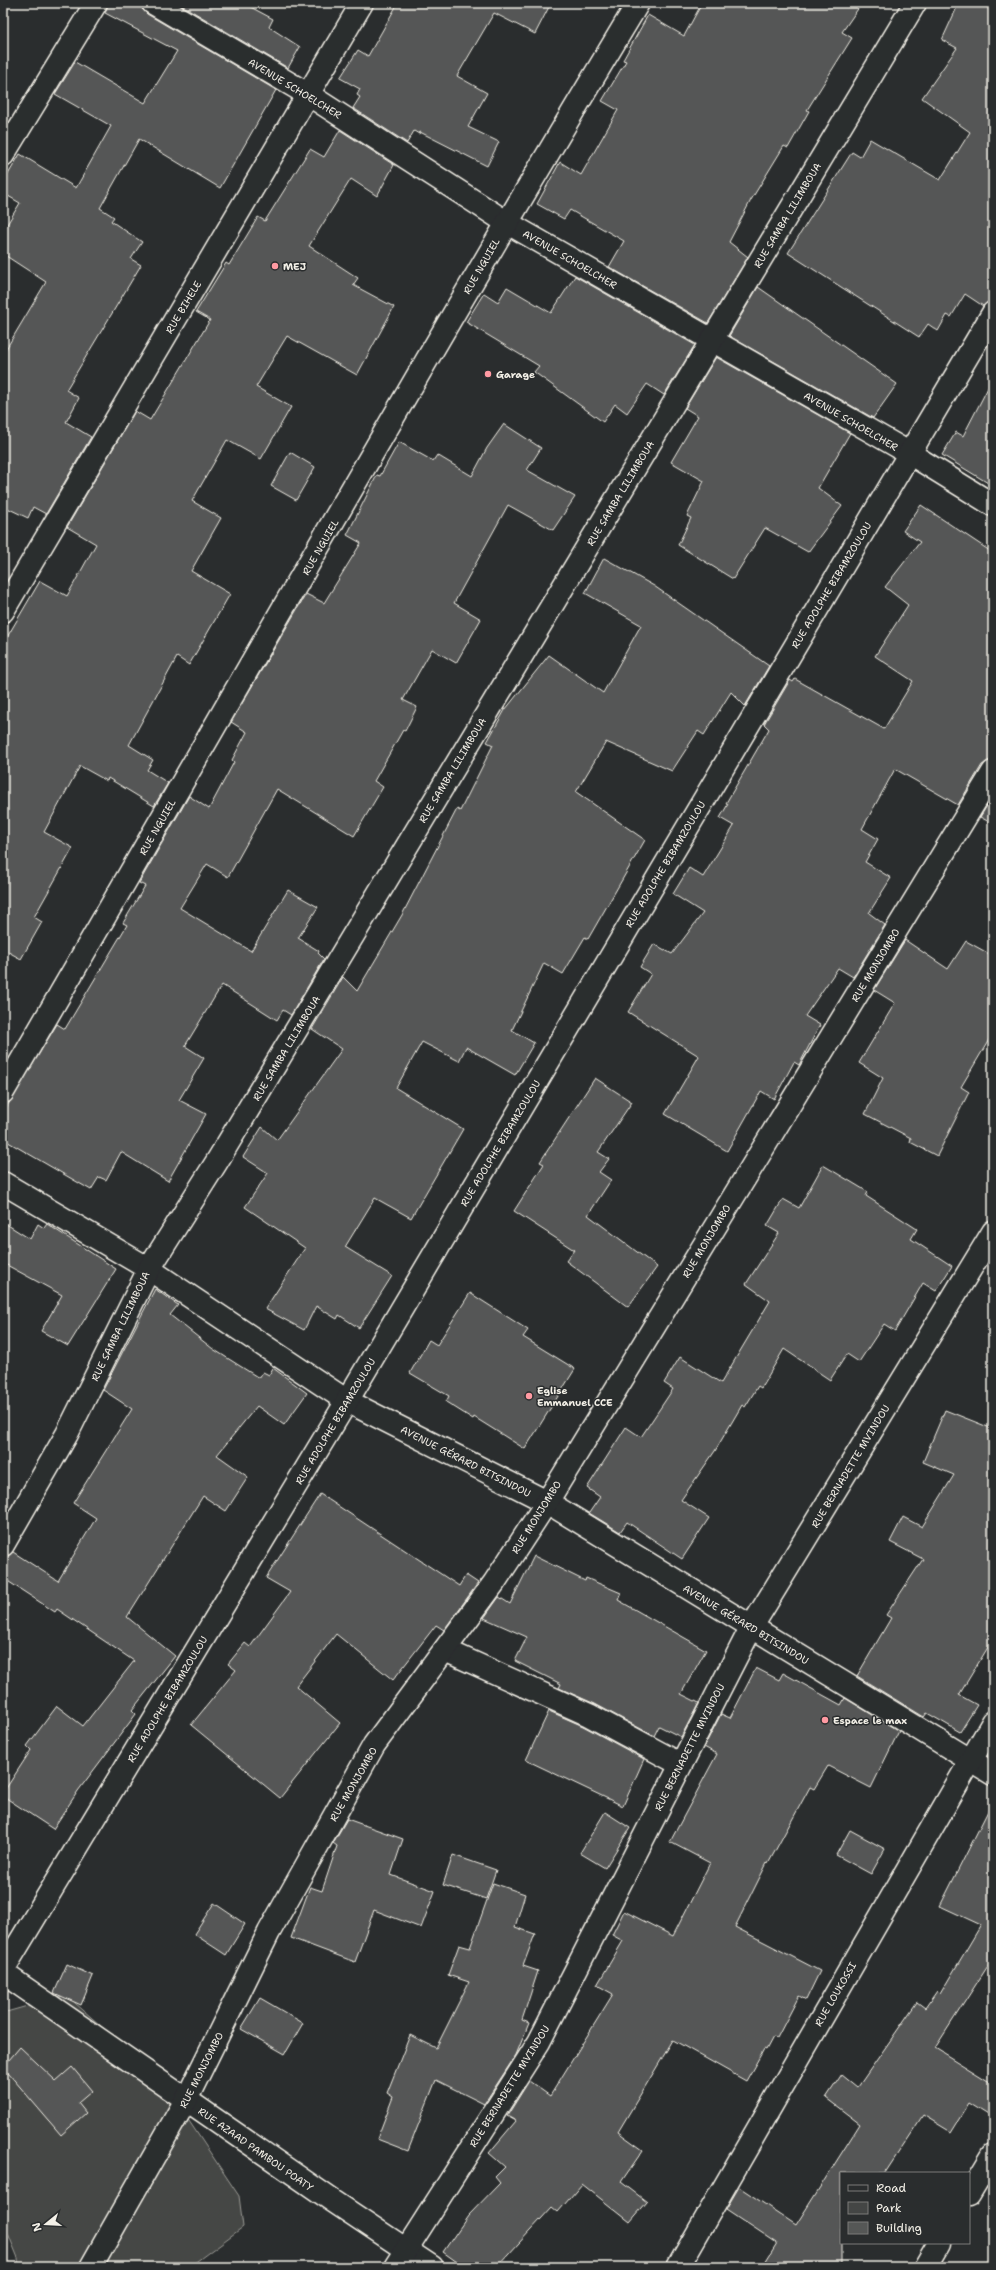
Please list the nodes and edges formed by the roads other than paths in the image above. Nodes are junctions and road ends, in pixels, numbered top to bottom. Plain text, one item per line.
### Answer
1 (96, 3) edge
2 (153, 3) edge
3 (362, 3) edge
4 (638, 3) edge
5 (915, 3) edge
6 (309, 95) junction
7 (3, 155) edge
8 (506, 222) junction
9 (993, 313) edge
10 (711, 342) junction
11 (909, 453) junction
12 (993, 505) edge
13 (3, 611) edge
14 (993, 772) edge
15 (3, 1092) edge
16 (3, 1183) edge
17 (993, 1232) edge
18 (149, 1269) junction
19 (348, 1401) junction
20 (547, 1502) junction
21 (3, 1544) edge
22 (752, 1628) junction
23 (445, 1650) junction
24 (993, 1722) edge
25 (970, 1761) junction
26 (680, 1764) junction
27 (993, 1774) edge
28 (3, 1970) edge
29 (3, 1973) edge
30 (186, 2100) junction
31 (993, 2156) edge
32 (970, 2193) edge
33 (938, 2244) edge
34 (400, 2258) edge
35 (91, 2267) edge
36 (432, 2267) edge
37 (678, 2267) edge
38 (925, 2267) edge

1 - 7 street
2 - 6 street, AVENUE SCHOELCHER
3 - 6 street, RUE BIHELE
4 - 8 street, RUE NGUIEL
5 - 10 street, RUE SAMBA LILIMBOUA
6 - 8 street, AVENUE SCHOELCHER
6 - 13 street, RUE BIHELE
8 - 10 street, AVENUE SCHOELCHER
8 - 15 street, RUE NGUIEL
9 - 11 street, RUE ADOLPHE BIBAMZOULOU
10 - 11 street, AVENUE SCHOELCHER
10 - 18 street, RUE SAMBA LILIMBOUA
11 - 12 street, AVENUE SCHOELCHER
11 - 19 street, RUE ADOLPHE BIBAMZOULOU
14 - 20 street, RUE MONJOMBO
16 - 18 street, AVENUE GÉRARD BITSINDOU
17 - 22 street, RUE BERNADETTE MVINDOU
18 - 19 street, AVENUE GÉRARD BITSINDOU
18 - 21 street, RUE SAMBA LILIMBOUA
19 - 20 street, AVENUE GÉRARD BITSINDOU
19 - 28 street, RUE ADOLPHE BIBAMZOULOU
20 - 22 street, AVENUE GÉRARD BITSINDOU
20 - 23 street, RUE MONJOMBO
22 - 25 street, AVENUE GÉRARD BITSINDOU
22 - 26 street, RUE BERNADETTE MVINDOU
23 - 26 street
23 - 30 street, RUE MONJOMBO
24 - 25 street, RUE LOUKOSSI
25 - 27 street, AVENUE GÉRARD BITSINDOU
25 - 37 street, RUE LOUKOSSI
26 - 34 street, RUE BERNADETTE MVINDOU
29 - 30 street, RUE AZAAD PAMBOU POATY
30 - 34 street, RUE AZAAD PAMBOU POATY
30 - 35 street, RUE MONJOMBO
31 - 32 street
33 - 38 street
34 - 36 street, RUE AZAAD PAMBOU POATY

